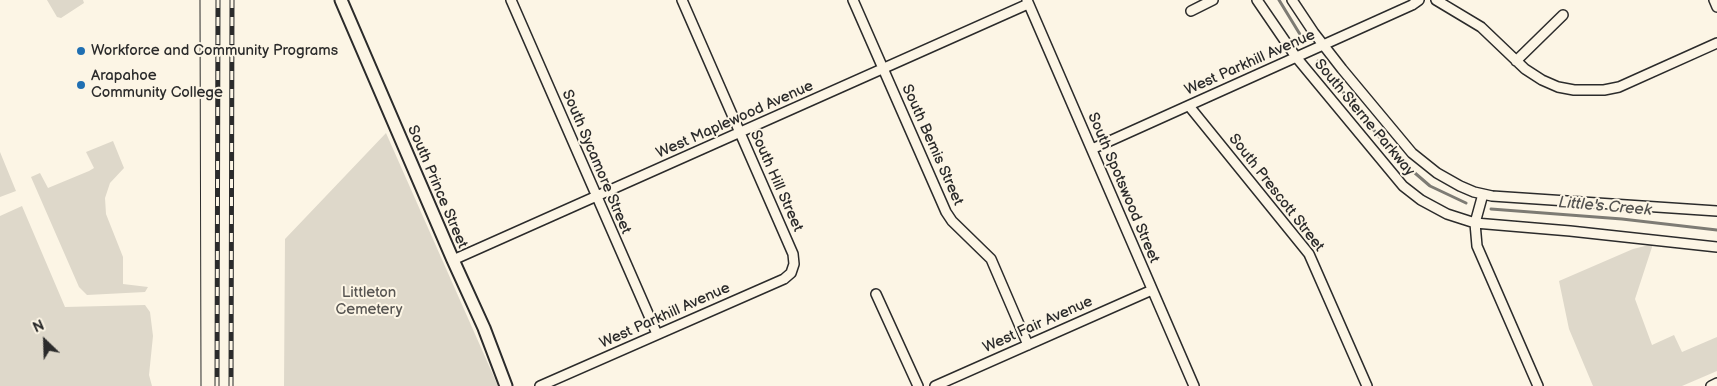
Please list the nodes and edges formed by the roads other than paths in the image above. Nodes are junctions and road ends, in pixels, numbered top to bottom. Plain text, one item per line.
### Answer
1 (341, 0) edge
2 (511, 0) edge
3 (682, 0) edge
4 (853, 0) edge
5 (1213, 0) edge
6 (1257, 0) edge
7 (1292, 0) edge
8 (1419, 0) edge
9 (1436, 0) edge
10 (1714, 0) edge
11 (1027, 2) edge
12 (1717, 8) edge
13 (1191, 11) dead end
14 (1563, 15) dead end
15 (1717, 43) edge
16 (1324, 45) junction
17 (1296, 57) junction
18 (1516, 61) junction
19 (882, 69) junction
20 (1188, 106) junction
21 (739, 132) junction
22 (1092, 150) junction
23 (1482, 194) junction
24 (596, 196) junction
25 (1717, 211) edge
26 (1475, 223) junction
27 (1717, 247) edge
28 (453, 260) junction
29 (794, 264) joint
30 (1152, 290) junction
31 (876, 294) dead end
32 (658, 334) junction
33 (1028, 345) junction
34 (1717, 383) edge
35 (506, 386) edge
36 (540, 386) edge
37 (918, 386) edge
38 (935, 386) edge
39 (1194, 386) edge
40 (1367, 386) edge
41 (1538, 386) edge
42 (1711, 386) edge

1 - 28 street, South Prince Street
2 - 24 street, South Sycamore Street
3 - 21 street, South Hill Street
4 - 19 street, South Bemis Street
5 - 13 street
6 - 17 street, South Sterne Parkway
7 - 16 street, South Sterne Parkway
8 - 16 street, West Parkhill Avenue
9 - 18 street
10 - 12 street
11 - 19 street, West Maplewood Avenue
11 - 22 street, South Spotswood Street
14 - 18 street
15 - 18 street
16 - 17 street, West Parkhill Avenue
16 - 23 street, South Sterne Parkway
17 - 20 street, West Parkhill Avenue
17 - 26 street, South Sterne Parkway
19 - 21 street, West Maplewood Avenue
19 - 33 street, South Bemis Street
20 - 22 street, West Parkhill Avenue
20 - 40 street, South Prescott Street
21 - 24 street, West Maplewood Avenue
21 - 29 street, South Hill Street
22 - 30 street, South Spotswood Street
23 - 25 street, South Sterne Parkway
23 - 26 street
24 - 28 street, West Maplewood Avenue
24 - 32 street, South Sycamore Street
26 - 27 street, South Sterne Parkway
26 - 41 street
28 - 35 street, South Prince Street
29 - 32 street, West Parkhill Avenue
30 - 33 street, West Fair Avenue
30 - 39 street, South Spotswood Street
31 - 37 street
32 - 36 street, West Parkhill Avenue
33 - 38 street, West Fair Avenue
34 - 42 street

